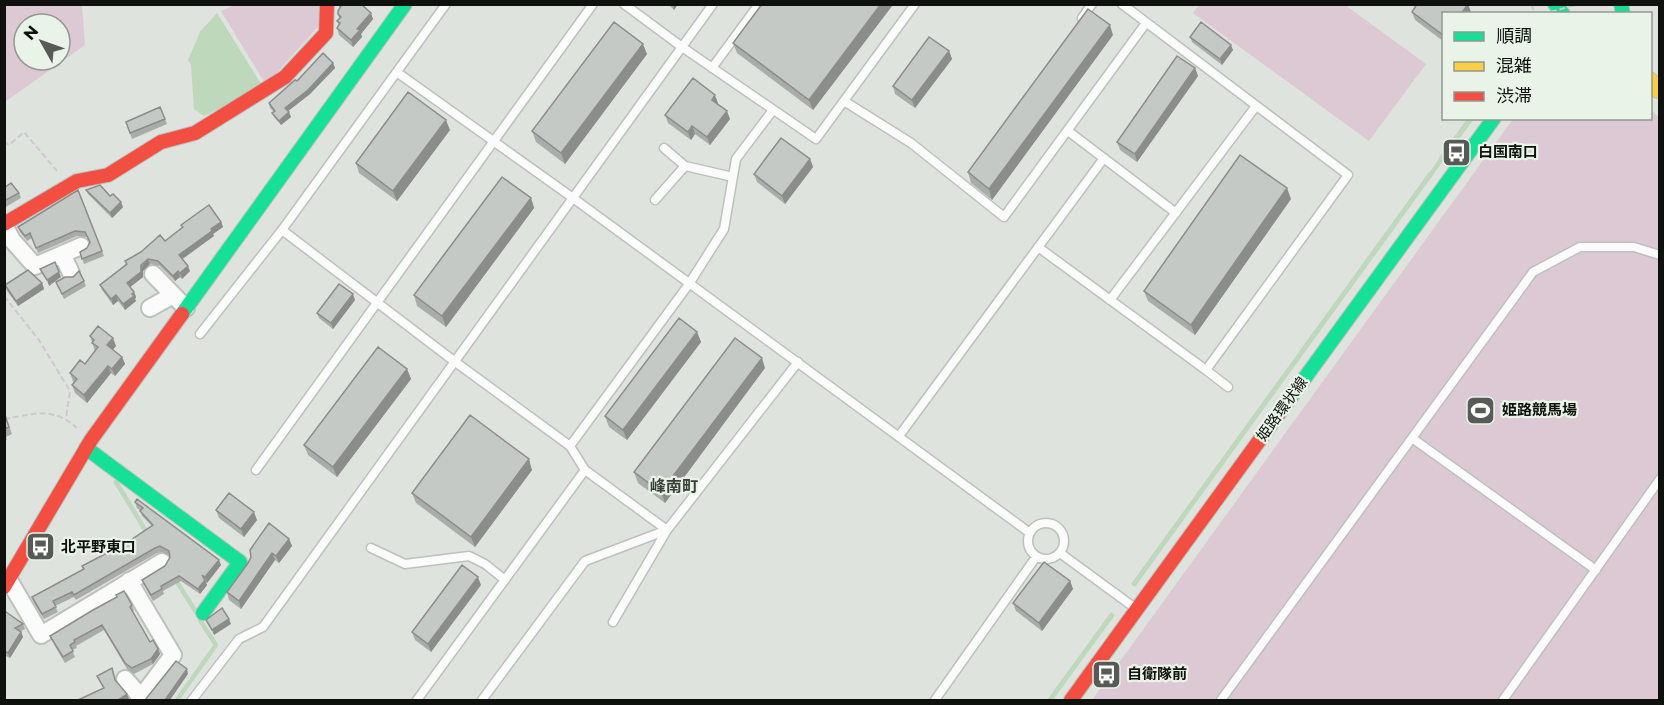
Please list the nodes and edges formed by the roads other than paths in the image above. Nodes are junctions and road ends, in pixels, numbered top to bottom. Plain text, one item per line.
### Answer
1 (327, 4) edge
2 (405, 4) edge
3 (446, 4) edge
4 (593, 4) edge
5 (624, 4) edge
6 (713, 4) edge
7 (759, 4) edge
8 (915, 4) edge
9 (1092, 4) edge
10 (1122, 4) edge
11 (1078, 23) edge
12 (1146, 23) junction
13 (682, 47) junction
14 (712, 68) junction
15 (398, 73) junction
16 (844, 101) junction
17 (1256, 106) junction
18 (773, 110) junction
19 (1493, 120) edge
20 (1068, 131) junction
21 (494, 141) junction
22 (664, 148) dead end
23 (1104, 158) junction
24 (684, 166) junction
25 (968, 173) edge
26 (733, 177) junction
27 (961, 182) junction
28 (573, 198) junction
29 (655, 200) dead end
30 (1176, 213) junction
31 (4, 225) edge
32 (282, 230) junction
33 (81, 246) dead end
34 (1038, 247) junction
35 (62, 254) junction
36 (1659, 255) edge
37 (71, 273) dead end
38 (153, 274) dead end
39 (689, 284) junction
40 (173, 295) junction
41 (1110, 300) junction
42 (378, 302) junction
43 (150, 308) dead end
44 (186, 308) junction
45 (200, 334) dead end
46 (454, 361) junction
47 (798, 362) junction
48 (1206, 370) junction
49 (1228, 387) dead end
50 (899, 436) junction
51 (1412, 438) junction
52 (88, 444) junction
53 (570, 446) junction
54 (256, 470) dead end
55 (585, 470) junction
56 (1659, 479) edge
57 (667, 530) junction
58 (1030, 533) junction
59 (372, 548) dead end
60 (1060, 553) junction
61 (1036, 557) junction
62 (162, 562) dead end
63 (1596, 570) junction
64 (505, 580) junction
65 (129, 581) junction
66 (7, 584) edge
67 (1137, 610) junction
68 (203, 613) dead end
69 (613, 621) dead end
70 (125, 679) dead end
71 (140, 699) edge
72 (192, 700) edge
73 (417, 700) edge
74 (482, 700) edge
75 (935, 700) edge
76 (1071, 700) edge
77 (1221, 700) edge
78 (1503, 700) edge

1 - 31 street
2 - 44 street
3 - 15 lane
4 - 21 lane
5 - 13 lane
6 - 13 lane
7 - 14 lane
8 - 16 lane
9 - 11 lane
10 - 12 lane
12 - 17 lane
12 - 20 lane
13 - 14 lane
13 - 28 lane
14 - 18 lane
15 - 21 lane
15 - 32 lane
16 - 18 lane
16 - 27 lane
17 - 30 lane
17 - 48 lane
18 - 26 lane
19 - 67 street, 姫路環状線
20 - 23 lane
20 - 27 lane
21 - 28 lane
21 - 42 lane
22 - 24 lane
23 - 30 lane
23 - 34 lane
24 - 26 lane
24 - 29 lane
25 - 27 lane
26 - 39 lane
28 - 39 lane
28 - 46 lane
30 - 41 lane
31 - 35 street
32 - 42 lane
32 - 45 lane
33 - 35 street
34 - 41 lane
34 - 50 lane
35 - 37 street
36 - 51 lane
38 - 40 street
39 - 47 lane
39 - 53 lane
40 - 43 street
40 - 44 street
41 - 48 lane
42 - 46 lane
42 - 54 lane
44 - 52 street
46 - 53 lane
46 - 72 lane
47 - 50 lane
47 - 57 lane
48 - 49 lane
50 - 58 lane
51 - 63 lane
51 - 77 lane
52 - 66 street
52 - 68 street
53 - 55 lane
55 - 57 lane
55 - 64 lane
56 - 63 lane
57 - 69 lane
57 - 74 lane
58 - 60 lane
58 - 61 lane
59 - 64 lane
60 - 61 lane
60 - 67 lane
61 - 75 lane
62 - 65 street
63 - 78 lane
64 - 73 lane
65 - 66 street
65 - 71 street
67 - 76 street, 姫路環状線
70 - 71 street

